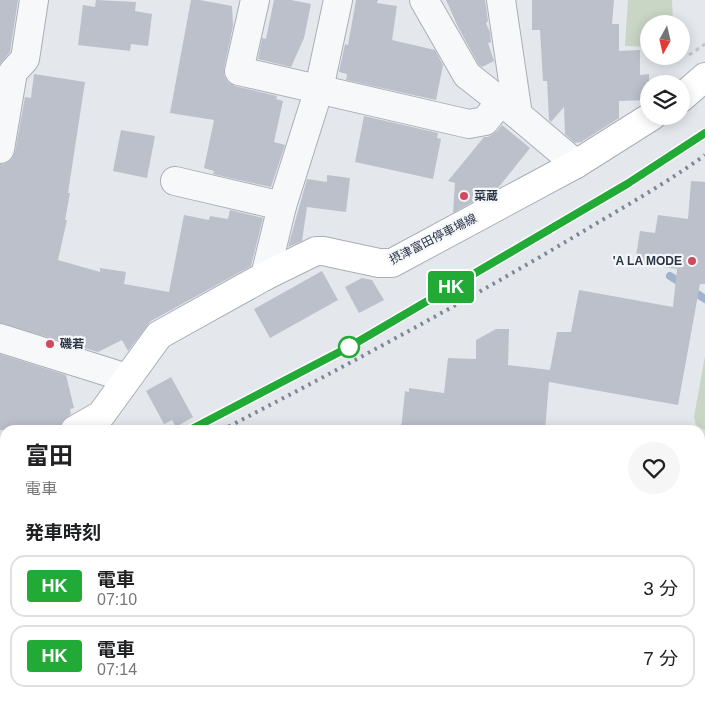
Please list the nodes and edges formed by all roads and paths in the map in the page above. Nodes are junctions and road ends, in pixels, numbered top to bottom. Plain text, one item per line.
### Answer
1 (34, 0) edge
2 (255, 0) edge
3 (338, 0) edge
4 (424, 0) edge
5 (501, 0) edge
6 (6, 72) edge
7 (705, 77) edge
8 (319, 90) junction
9 (690, 90) edge
10 (509, 108) junction
11 (640, 124) edge
12 (0, 149) edge
13 (576, 164) junction
14 (175, 181) dead end
15 (282, 206) junction
16 (265, 276) junction
17 (0, 338) edge
18 (127, 378) junction
19 (84, 425) edge

1 - 6 street
2 - 8 street
3 - 8 street
4 - 10 street
5 - 10 street
6 - 12 street
7 - 9 main road
8 - 10 street
8 - 15 street
10 - 13 street
11 - 13 main road, 摂津富田停車場線
13 - 16 main road, 摂津富田停車場線
14 - 15 street
15 - 16 street
16 - 18 main road, 摂津富田停車場線
17 - 18 street
18 - 19 main road, 摂津富田停車場線

